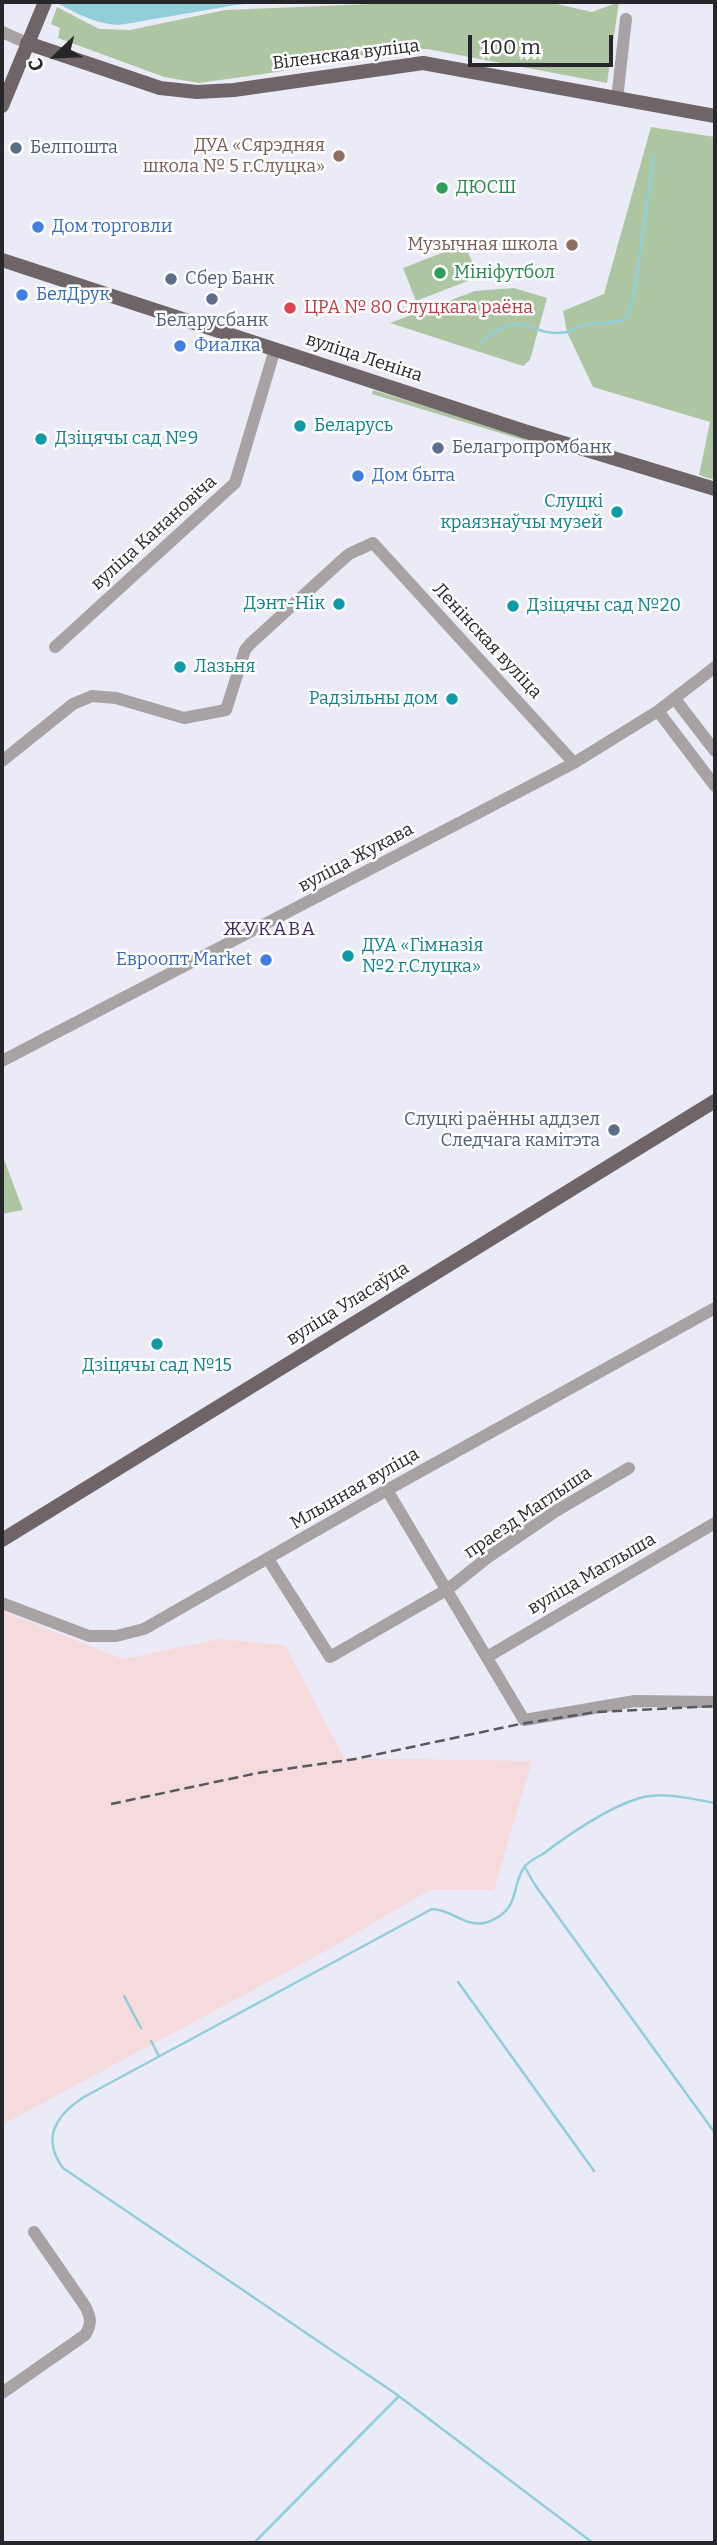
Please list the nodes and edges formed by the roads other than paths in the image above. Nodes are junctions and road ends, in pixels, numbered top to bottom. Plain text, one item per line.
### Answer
1 (45, 2) edge
2 (626, 19) dead end
3 (2, 32) edge
4 (26, 43) junction
5 (620, 99) junction
6 (2, 106) edge
7 (715, 116) edge
8 (2, 260) edge
9 (275, 349) junction
10 (715, 489) edge
11 (55, 647) dead end
12 (715, 667) edge
13 (675, 699) junction
14 (658, 711) junction
15 (715, 751) edge
16 (2, 761) edge
17 (574, 763) junction
18 (715, 786) edge
19 (2, 1061) edge
20 (715, 1101) edge
21 (715, 1308) edge
22 (629, 1468) dead end
23 (387, 1490) junction
24 (715, 1523) edge
25 (2, 1540) edge
26 (268, 1559) junction
27 (448, 1589) junction
28 (2, 1604) edge
29 (487, 1657) junction
30 (715, 1702) edge
31 (34, 2232) dead end
32 (2, 2393) edge

1 - 4 main road
2 - 5 street
3 - 4 street
4 - 5 main road, Віленская вуліца
4 - 6 main road
5 - 7 main road, Віленская вуліца
8 - 9 main road, вуліца Леніна
9 - 10 main road, вуліца Леніна
9 - 11 street, вуліца Канановіча
12 - 13 street, вуліца Жукава
13 - 14 street, вуліца Жукава
13 - 15 street
14 - 17 street, вуліца Жукава
14 - 18 street
16 - 17 street, Ленінская вуліца
17 - 19 street, вуліца Жукава
20 - 25 main road, вуліца Уласаўца
21 - 23 street, Млынная вуліца
22 - 27 street, праезд Маглыша
23 - 26 street, Млынная вуліца
23 - 27 street
24 - 29 street, вуліца Маглыша
26 - 27 street, праезд Маглыша
26 - 28 street, Млынная вуліца
27 - 29 street
29 - 30 street
31 - 32 street

